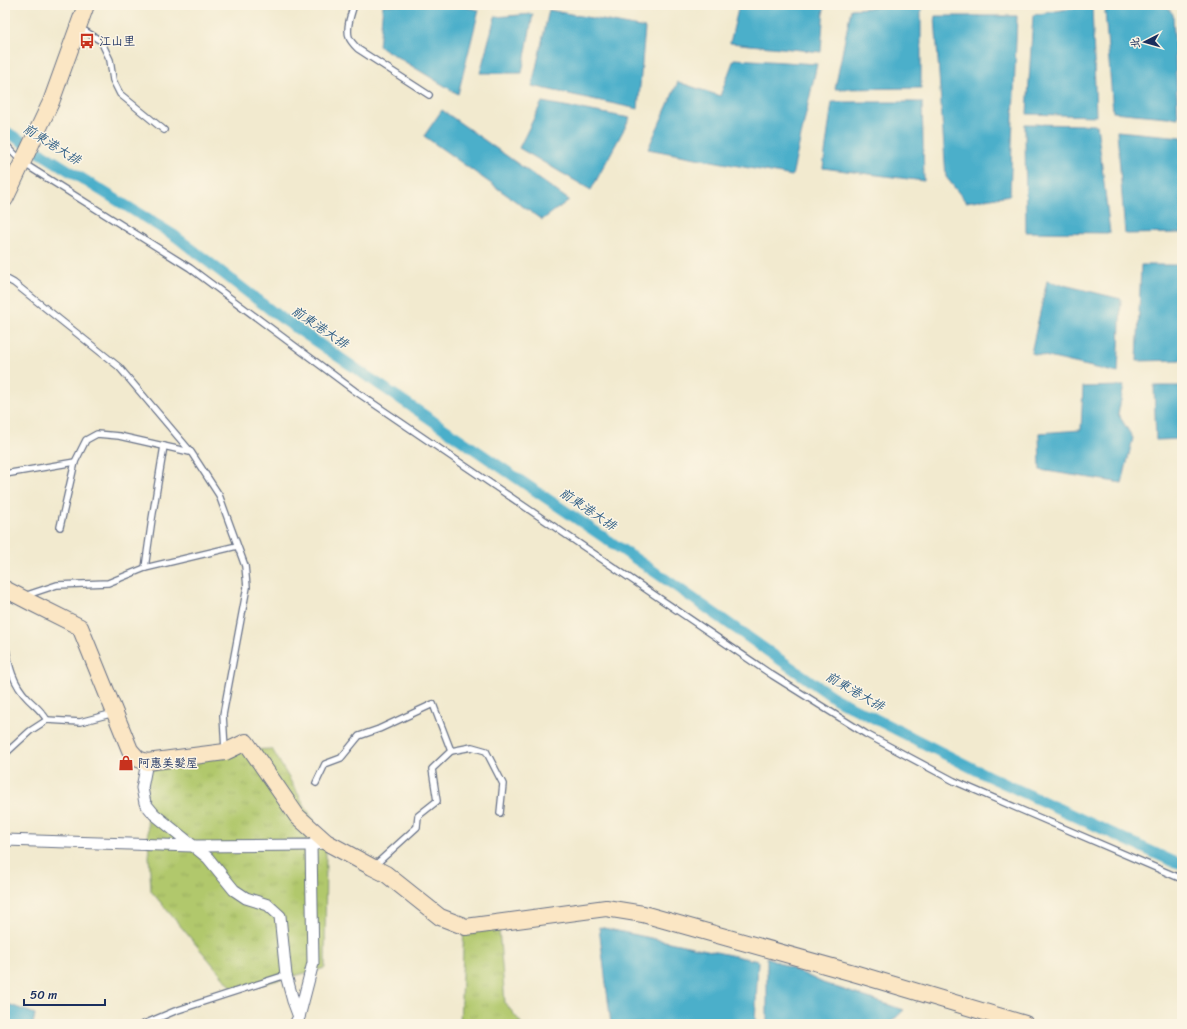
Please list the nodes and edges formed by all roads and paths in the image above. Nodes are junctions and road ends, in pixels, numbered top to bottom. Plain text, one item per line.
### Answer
1 (86, 5) edge
2 (354, 5) edge
3 (78, 27) junction
4 (429, 95) dead end
5 (164, 130) dead end
6 (5, 144) edge
7 (23, 161) junction
8 (5, 199) edge
9 (5, 278) edge
10 (164, 446) junction
11 (191, 452) junction
12 (75, 462) junction
13 (5, 474) edge
14 (60, 527) dead end
15 (238, 546) junction
16 (145, 568) junction
17 (5, 589) edge
18 (20, 597) junction
19 (5, 644) edge
20 (115, 712) junction
21 (47, 720) junction
22 (451, 751) junction
23 (225, 752) junction
24 (5, 754) edge
25 (147, 762) junction
26 (316, 783) dead end
27 (500, 813) dead end
28 (5, 840) edge
29 (319, 843) junction
30 (192, 846) junction
31 (372, 867) junction
32 (1182, 879) edge
33 (286, 975) junction
34 (297, 1021) edge
35 (144, 1024) edge
36 (1025, 1024) edge

1 - 3 main road
2 - 4 lane
3 - 5 lane
3 - 7 main road
6 - 7 lane
7 - 8 main road
7 - 32 lane
9 - 11 lane
10 - 11 lane
10 - 12 lane
10 - 16 lane
11 - 15 lane
12 - 13 lane
12 - 14 lane
15 - 16 lane
15 - 23 lane
16 - 18 lane
17 - 18 main road
18 - 20 main road
19 - 21 lane
20 - 21 lane
20 - 25 main road
21 - 24 lane
22 - 26 lane
22 - 27 lane
22 - 31 lane
23 - 25 main road
23 - 29 main road
25 - 30 street
28 - 30 street
29 - 30 street
29 - 31 main road
29 - 34 street
30 - 33 street
31 - 36 main road
33 - 34 street
33 - 35 lane

